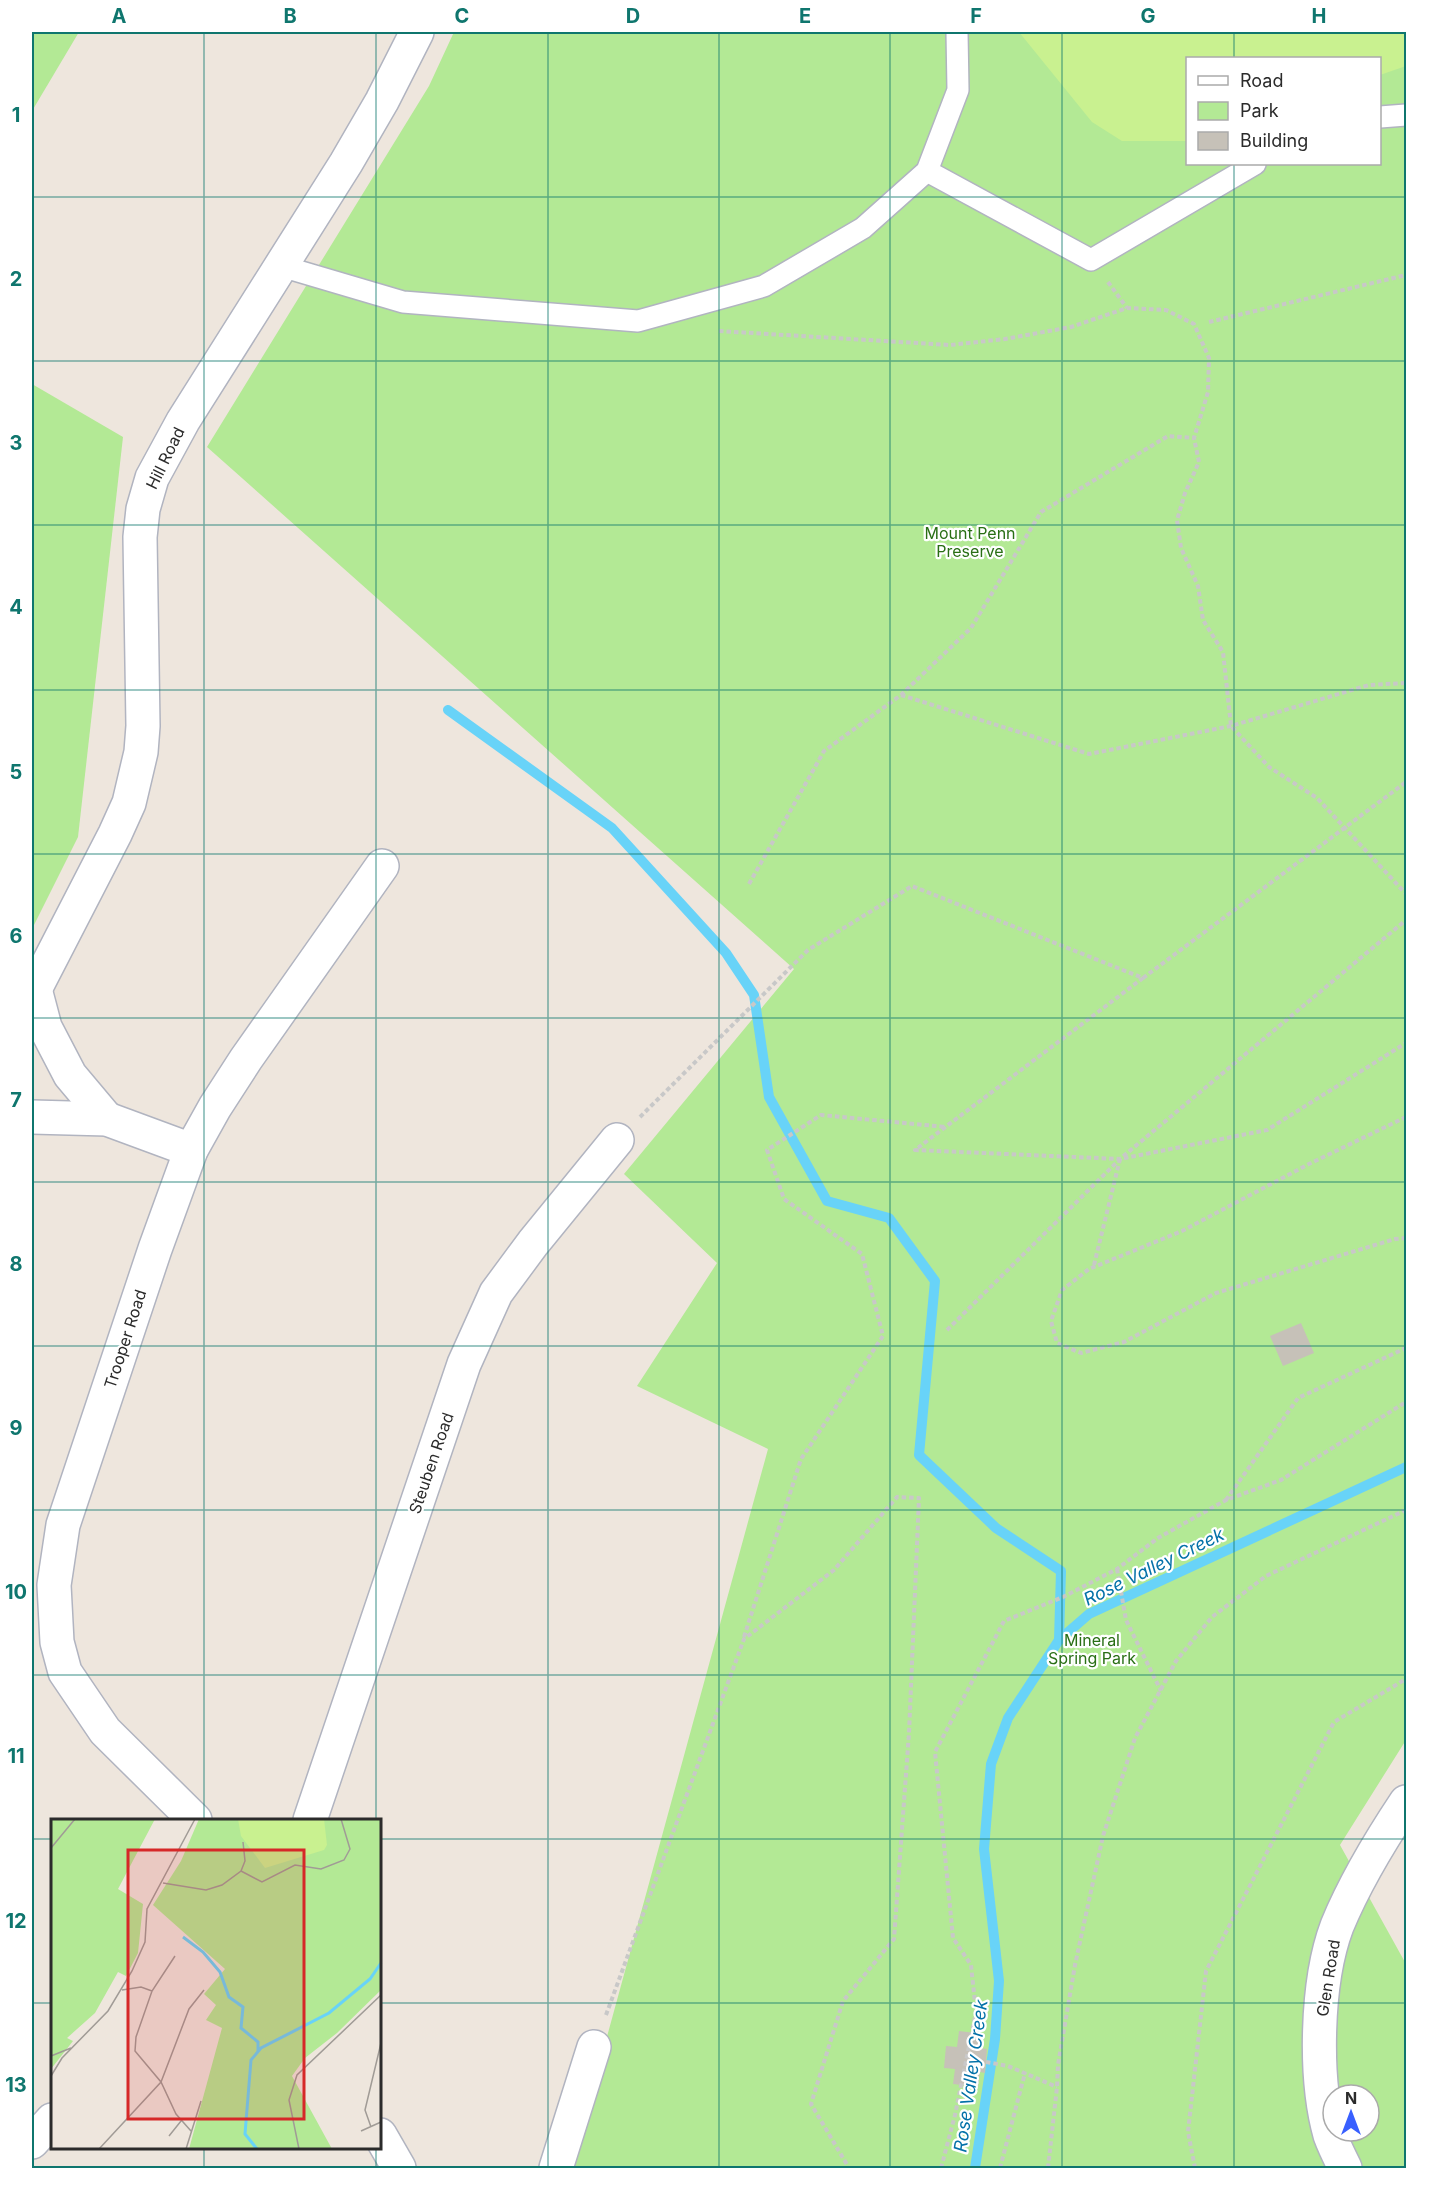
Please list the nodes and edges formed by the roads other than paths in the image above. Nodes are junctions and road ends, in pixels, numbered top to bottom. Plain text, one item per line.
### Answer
1 (417, 32) edge
2 (957, 32) edge
3 (1407, 116) edge
4 (1381, 117) edge
5 (1253, 165) edge
6 (927, 171) junction
7 (281, 267) junction
8 (382, 866) dead end
9 (33, 992) edge
10 (32, 1117) edge
11 (107, 1119) junction
12 (618, 1140) road end
13 (191, 1150) junction
14 (1407, 1802) edge
15 (193, 1819) edge
16 (311, 1819) edge
17 (594, 2047) road end
18 (51, 2121) edge
19 (381, 2137) edge
20 (32, 2142) edge
21 (399, 2169) edge
22 (556, 2169) edge
23 (1345, 2169) edge

1 - 7 street, Hill Road
2 - 6 lane
3 - 4 lane
5 - 6 lane
6 - 7 lane
7 - 9 street, Hill Road
8 - 13 street, Trooper Road
9 - 11 street
10 - 11 street
11 - 13 street
12 - 16 street, Steuben Road
13 - 15 street, Trooper Road
14 - 23 street, Glen Road
17 - 22 street
18 - 20 street
19 - 21 street

